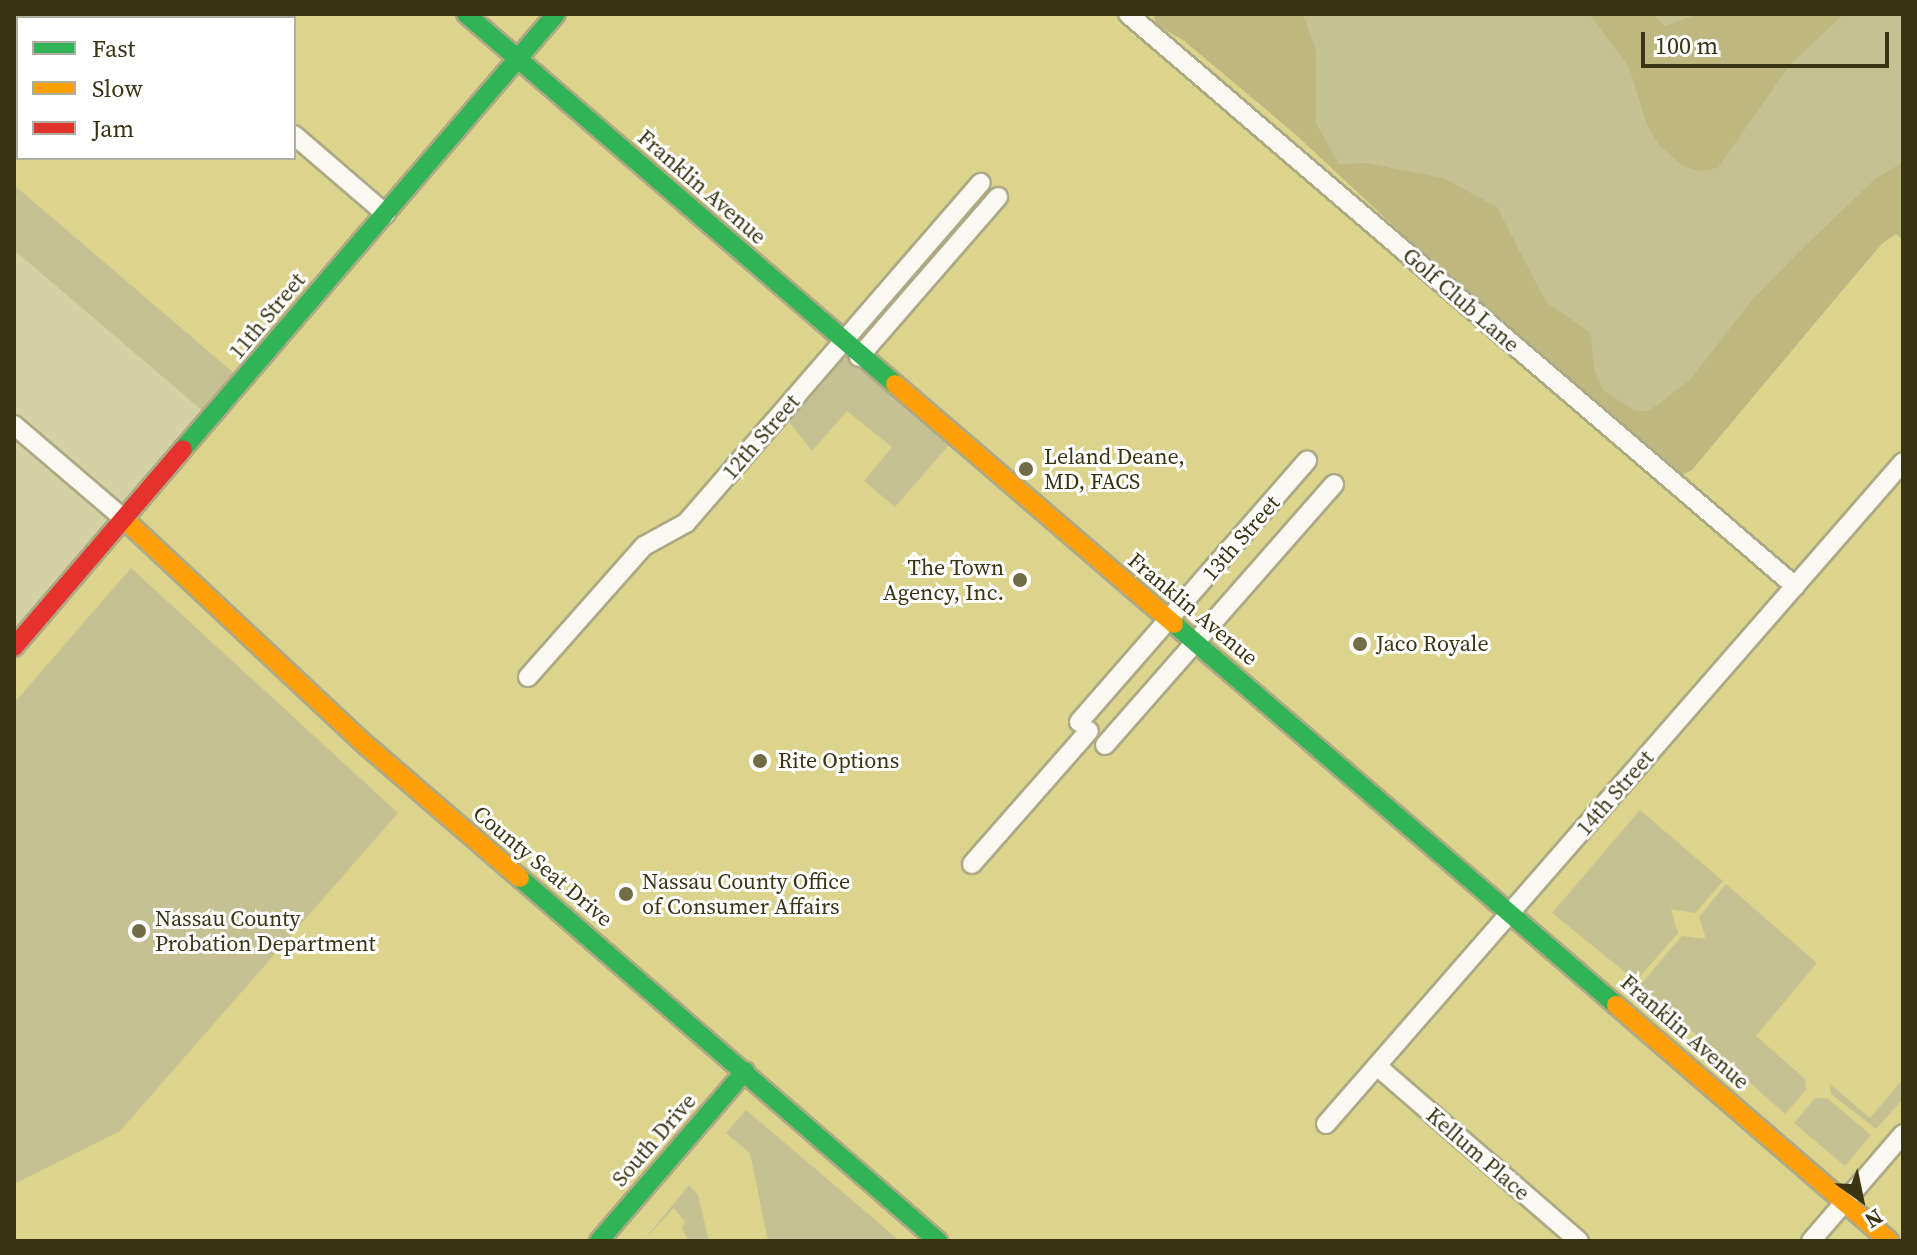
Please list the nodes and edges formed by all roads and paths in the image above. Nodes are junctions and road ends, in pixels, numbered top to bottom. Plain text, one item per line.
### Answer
1 (466, 14) edge
2 (556, 14) edge
3 (1128, 14) edge
4 (518, 59) junction
5 (296, 137) edge
6 (981, 183) dead end
7 (998, 197) dead end
8 (386, 214) junction
9 (842, 342) junction
10 (859, 357) junction
11 (14, 425) edge
12 (1307, 461) dead end
13 (1903, 462) edge
14 (1334, 484) dead end
15 (124, 519) junction
16 (1795, 586) junction
17 (1169, 620) junction
18 (1196, 643) junction
19 (14, 647) edge
20 (528, 677) dead end
21 (1105, 745) dead end
22 (972, 864) dead end
23 (1510, 913) junction
24 (1377, 1066) junction
25 (745, 1071) junction
26 (1326, 1124) dead end
27 (1903, 1134) edge
28 (1845, 1202) junction
29 (599, 1241) edge
30 (938, 1241) edge
31 (1579, 1241) edge
32 (1811, 1241) edge
33 (1889, 1241) edge

1 - 4 main road, Franklin Avenue
2 - 4 main road, 11th Street
3 - 16 street, Golf Club Lane
4 - 8 main road, 11th Street
4 - 9 main road, Franklin Avenue
5 - 8 street
6 - 9 street, 12th Street
7 - 10 street
8 - 15 main road, 11th Street
9 - 10 main road, Franklin Avenue
9 - 20 street, 12th Street
10 - 17 main road, Franklin Avenue
11 - 15 street
12 - 17 street, 13th Street
13 - 16 street, 14th Street
14 - 18 street
15 - 19 main road, 11th Street
15 - 25 main road, County Seat Drive
16 - 23 street, 14th Street
17 - 18 main road, Franklin Avenue
17 - 22 street, 13th Street
18 - 21 street
18 - 23 main road, Franklin Avenue
23 - 24 street, 14th Street
23 - 28 main road, Franklin Avenue
24 - 26 street, 14th Street
24 - 31 street, Kellum Place
25 - 29 main road, South Drive
25 - 30 main road, County Seat Drive
27 - 28 street
28 - 32 street
28 - 33 main road, Franklin Avenue

